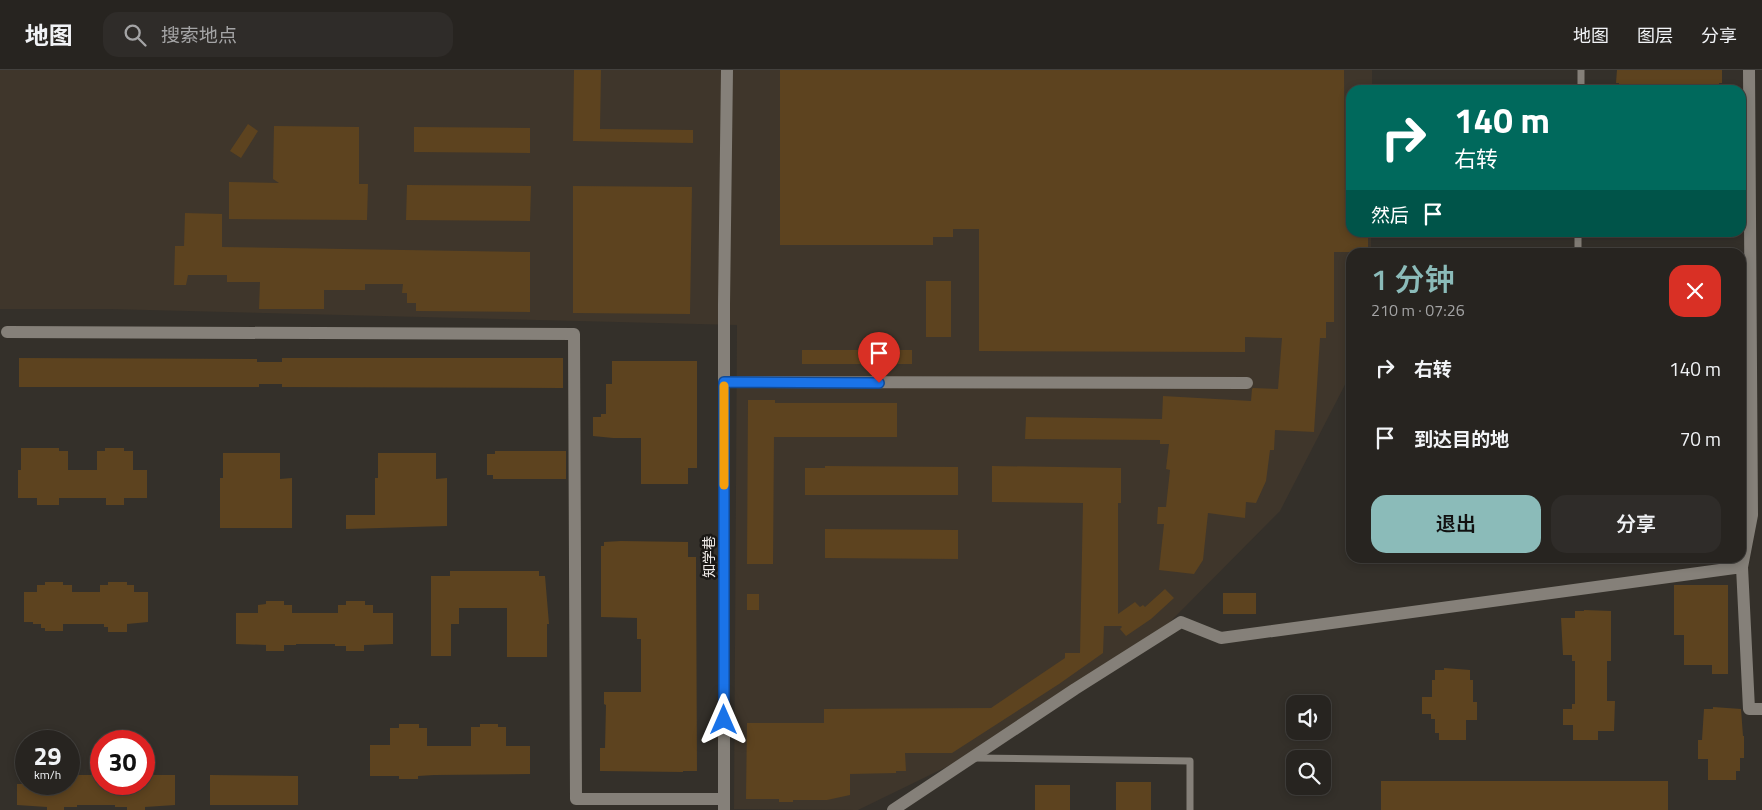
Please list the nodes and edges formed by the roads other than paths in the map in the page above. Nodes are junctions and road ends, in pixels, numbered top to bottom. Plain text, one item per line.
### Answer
1 (727, 70) edge
2 (1580, 70) edge
3 (1749, 70) edge
4 (1581, 85) edge
5 (1746, 224) edge
6 (7, 332) dead end
7 (724, 382) junction
8 (1247, 383) dead end
9 (1757, 515) edge
10 (1746, 553) edge
11 (1743, 563) edge
12 (1742, 567) junction
13 (1762, 709) edge
14 (972, 758) junction
15 (724, 805) edge
16 (893, 810) edge
17 (1190, 810) edge

1 - 7 street, 知学巷
2 - 4 lane
3 - 5 street
5 - 9 street
6 - 15 street
7 - 8 street
7 - 15 street, 知学巷
9 - 10 street
11 - 12 street
12 - 13 street
12 - 14 street
14 - 16 street
14 - 17 lane

